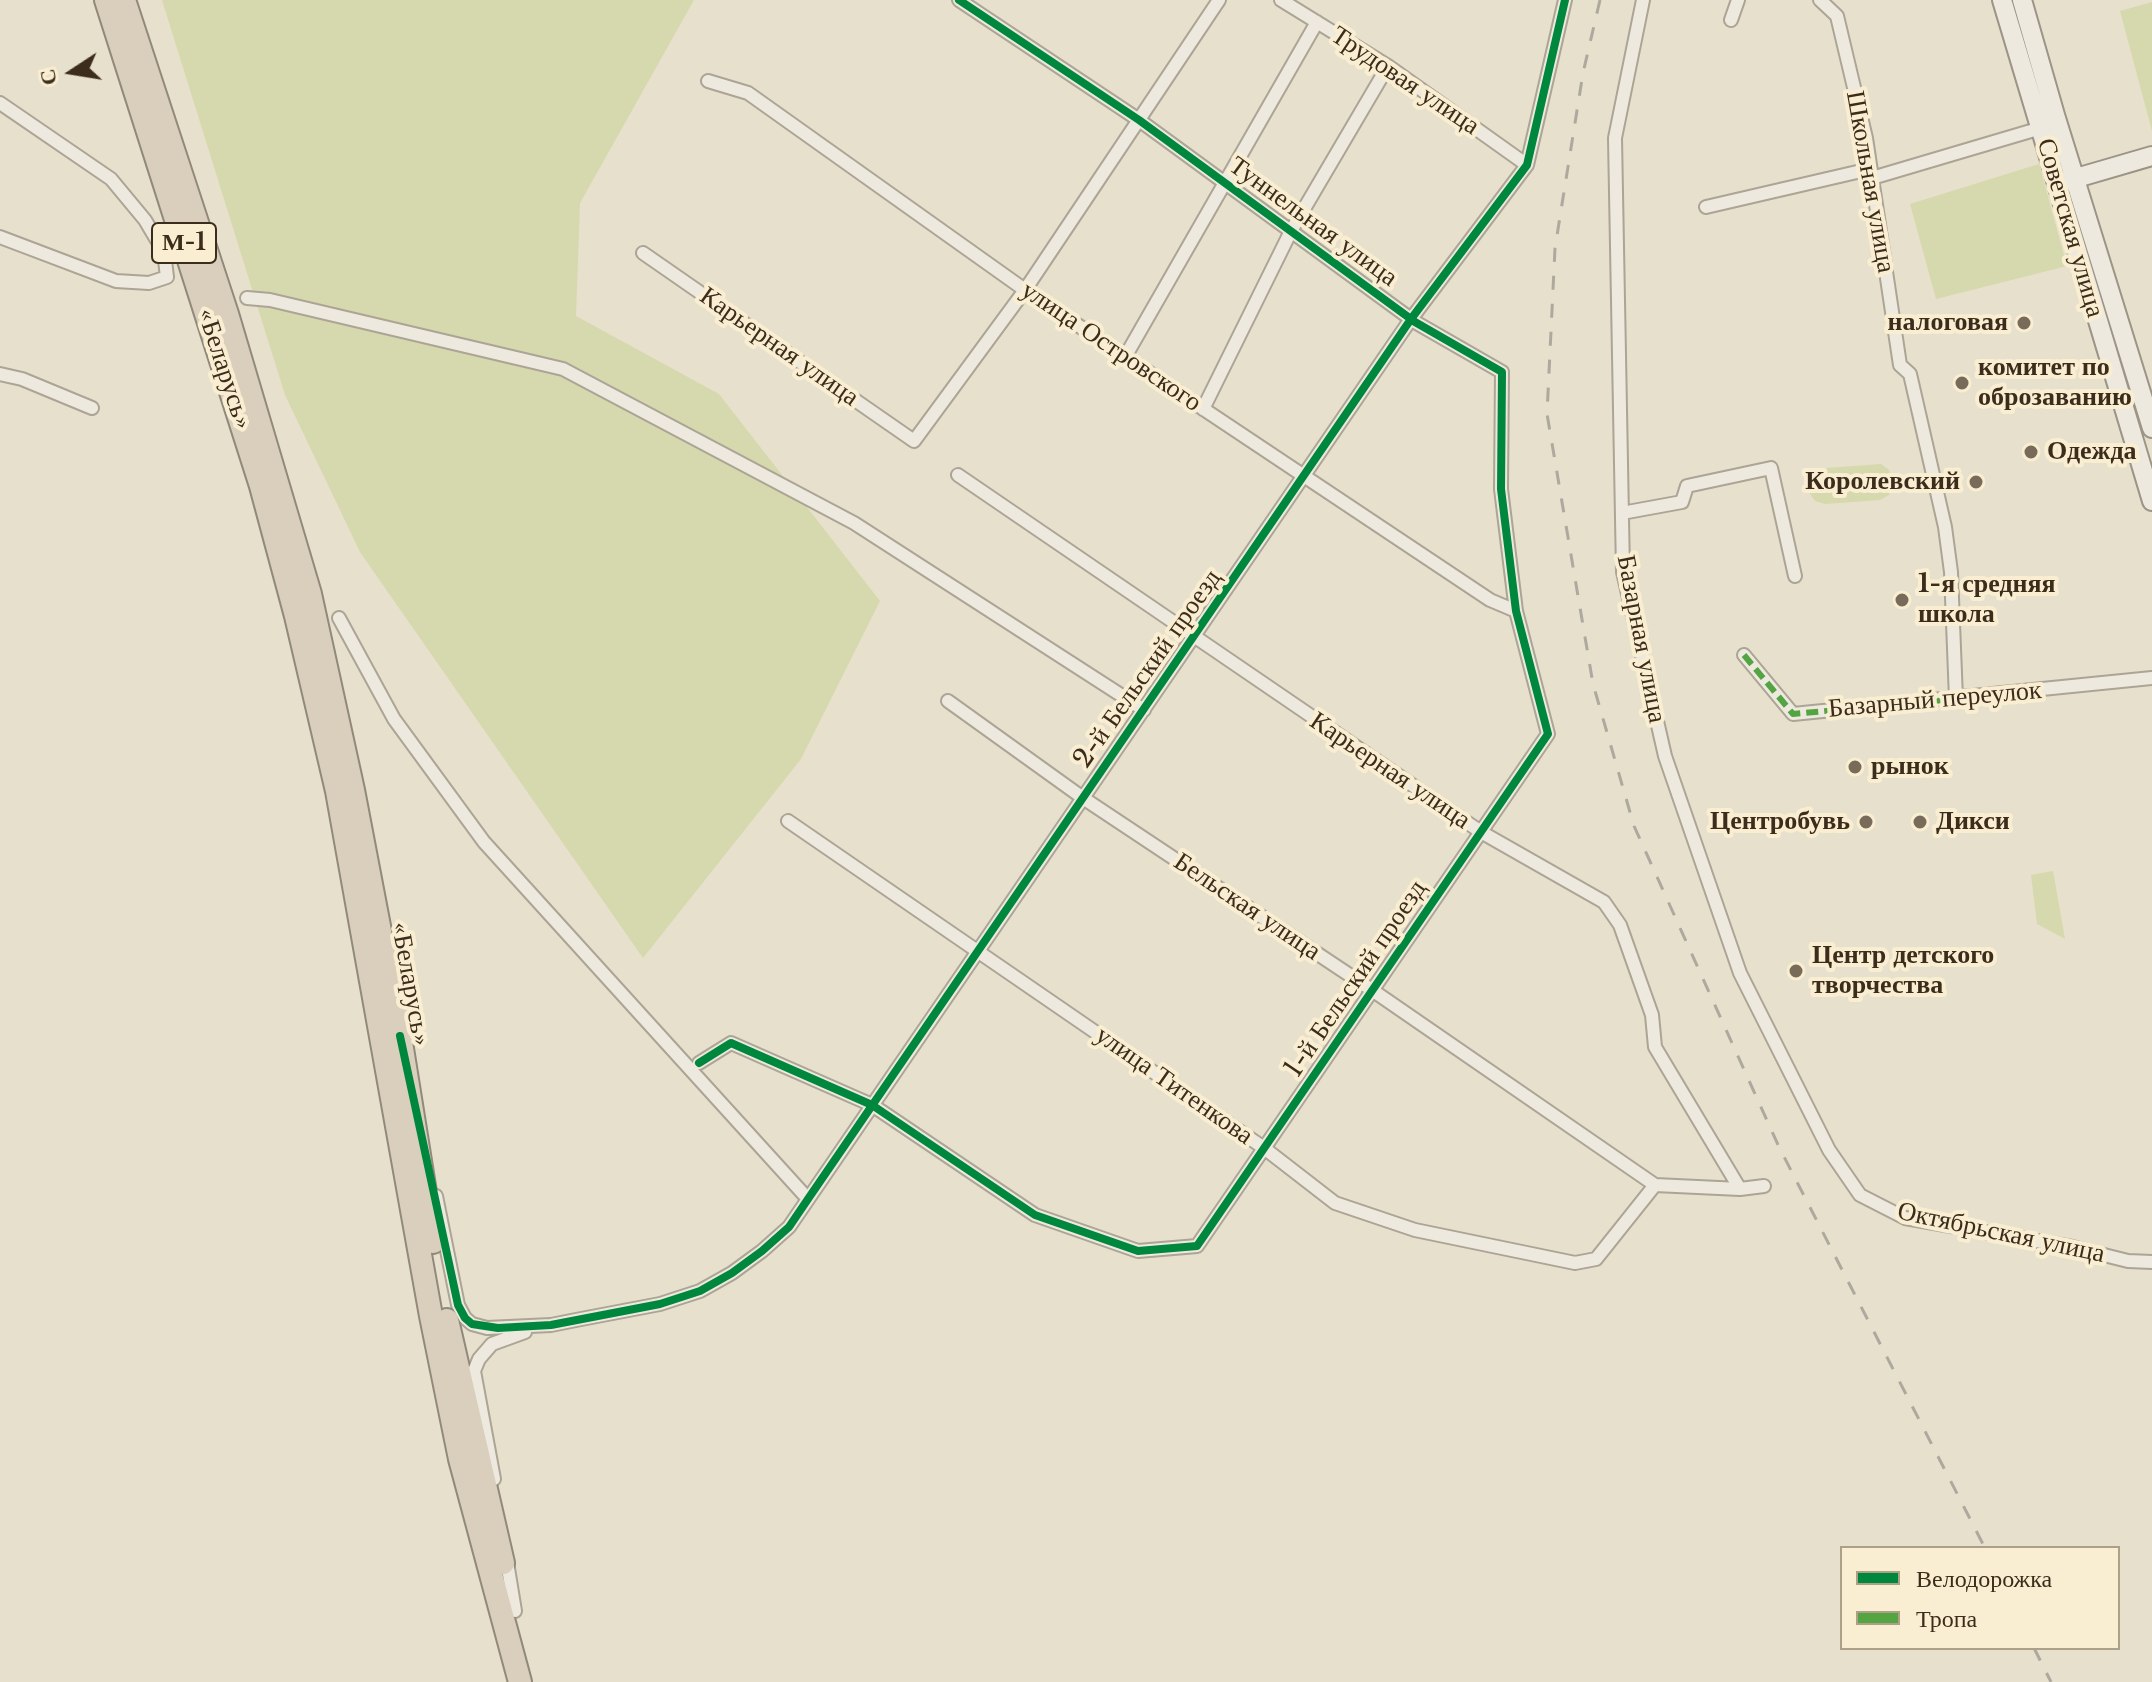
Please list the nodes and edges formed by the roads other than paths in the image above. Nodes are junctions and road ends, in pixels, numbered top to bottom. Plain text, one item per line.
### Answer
1 (106, 0) edge
2 (124, 0) edge
3 (959, 0) edge
4 (1219, 0) edge
5 (1281, 0) edge
6 (1565, 0) edge
7 (1643, 0) edge
8 (1738, 0) edge
9 (1820, 0) edge
10 (2002, 0) edge
11 (2022, 0) edge
12 (1731, 20) dead end
13 (1317, 22) junction
14 (1388, 66) junction
15 (708, 81) dead end
16 (0, 103) edge
17 (1139, 120) junction
18 (2041, 128) junction
19 (2152, 156) edge
20 (1527, 165) junction
21 (1871, 173) junction
22 (2067, 180) junction
23 (1225, 183) junction
24 (1706, 207) dead end
25 (1291, 231) junction
26 (0, 237) edge
27 (643, 253) dead end
28 (1025, 290) junction
29 (247, 298) dead end
30 (1411, 319) junction
31 (1125, 357) junction
32 (0, 374) edge
33 (92, 408) dead end
34 (1203, 409) junction
35 (2152, 428) edge
36 (958, 475) dead end
37 (1305, 477) junction
38 (2152, 501) edge
39 (1622, 513) junction
40 (1795, 576) dead end
41 (1516, 611) junction
42 (339, 618) dead end
43 (1194, 638) junction
44 (1744, 655) dead end
45 (2152, 678) edge
46 (1956, 699) junction
47 (948, 701) dead end
48 (1144, 710) junction
49 (1548, 734) joint
50 (1083, 798) junction
51 (788, 821) dead end
52 (1481, 832) junction
53 (979, 950) junction
54 (1372, 990) junction
55 (400, 1036) junction
56 (699, 1063) dead end
57 (872, 1105) junction
58 (1264, 1148) junction
59 (1829, 1150) joint
60 (1655, 1185) junction
61 (1764, 1186) dead end
62 (1740, 1189) junction
63 (808, 1199) junction
64 (2152, 1262) edge
65 (551, 1325) junction
66 (515, 1611) junction
67 (520, 1682) edge
68 (535, 1682) edge

1 - 67 highway, «Беларусь» / М-1
2 - 55 highway, «Беларусь» / М-1
3 - 17 street, Туннельная улица
4 - 17 street
5 - 13 street, Трудовая улица
6 - 20 street
7 - 39 street, Базарная улица
8 - 12 street
9 - 21 street, Школьная улица
10 - 18 main road, Советская улица
11 - 22 main road, Советская улица
13 - 14 street, Трудовая улица
13 - 23 street
14 - 20 street, Трудовая улица
14 - 25 street
15 - 28 street, улица Островского
16 - 26 street
17 - 23 street, Туннельная улица
17 - 28 street
18 - 21 street
18 - 22 main road, Советская улица
19 - 22 main road
20 - 30 street, 2-й Бельский проезд
21 - 24 street
21 - 46 street, Школьная улица
22 - 35 main road, Советская улица
22 - 38 main road, Советская улица
23 - 25 street, Туннельная улица
23 - 31 street
25 - 30 street, Туннельная улица
25 - 34 street
27 - 28 street, Карьерная улица
28 - 31 street, улица Островского
29 - 48 street
30 - 37 street, 2-й Бельский проезд
30 - 41 street, Туннельная улица
31 - 34 street, улица Островского
32 - 33 street
34 - 37 street, улица Островского
36 - 43 street, Карьерная улица
37 - 41 street, улица Островского
37 - 43 street, 2-й Бельский проезд
39 - 40 street
39 - 59 street, Базарная улица
41 - 49 street, Туннельная улица
42 - 63 street
43 - 48 street, 2-й Бельский проезд
43 - 52 street, Карьерная улица
44 - 46 street, Базарный переулок
45 - 46 street, Базарный переулок
47 - 50 street, Бельская улица
48 - 50 street, 2-й Бельский проезд
49 - 52 street, 1-й Бельский проезд
50 - 53 street, 2-й Бельский проезд
50 - 54 street, Бельская улица
51 - 53 street, улица Титенкова
52 - 54 street, 1-й Бельский проезд
52 - 62 street, Карьерная улица
53 - 57 street, 2-й Бельский проезд
53 - 58 street, улица Титенкова
54 - 58 street, 1-й Бельский проезд
54 - 60 street, Бельская улица
55 - 65 street
55 - 66 highway, «Беларусь» / М-1
56 - 57 street
57 - 58 street, 1-й Бельский проезд
57 - 63 street, 2-й Бельский проезд
58 - 60 street, улица Титенкова
59 - 64 street, Октябрьская улица
60 - 62 street
61 - 62 street
63 - 65 street, 2-й Бельский проезд
65 - 66 street
66 - 68 highway, «Беларусь» / М-1

